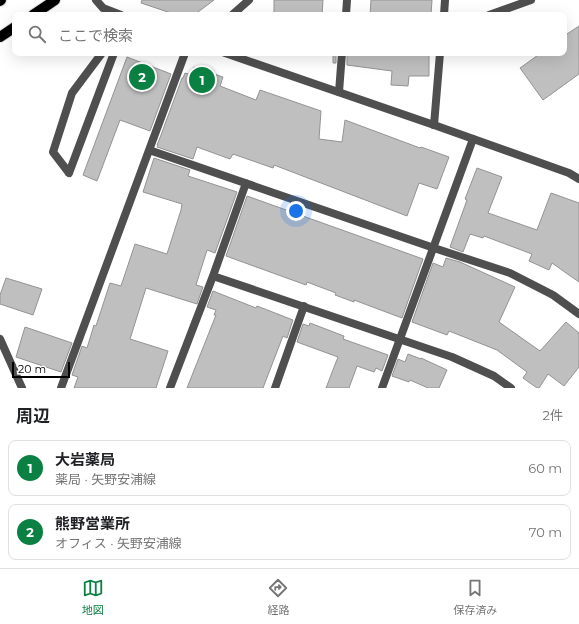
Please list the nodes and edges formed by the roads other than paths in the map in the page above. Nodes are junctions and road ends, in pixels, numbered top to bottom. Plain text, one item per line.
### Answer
1 (55, 0) edge
2 (96, 0) edge
3 (249, 0) edge
4 (347, 0) edge
5 (445, 0) edge
6 (531, 0) edge
7 (37, 12) edge
8 (113, 12) edge
9 (235, 12) edge
10 (346, 12) edge
11 (444, 12) edge
12 (497, 12) edge
13 (12, 29) edge
14 (0, 37) edge
15 (100, 56) edge
16 (113, 56) edge
17 (184, 56) edge
18 (234, 56) edge
19 (342, 56) edge
20 (440, 56) edge
21 (339, 92) junction
22 (434, 125) junction
23 (473, 139) junction
24 (149, 150) junction
25 (579, 179) edge
26 (246, 183) junction
27 (434, 248) junction
28 (213, 276) junction
29 (304, 306) junction
30 (579, 314) edge
31 (0, 339) edge
32 (400, 339) junction
33 (22, 388) edge
34 (61, 388) edge
35 (170, 388) edge
36 (275, 388) edge
37 (382, 388) edge
38 (511, 388) edge

1 - 7 main road
2 - 8 street
3 - 9 street
4 - 10 street
5 - 11 street
6 - 12 street
13 - 14 main road
15 - 16 street
17 - 24 street
18 - 21 street
19 - 21 street
20 - 22 street
21 - 22 street
22 - 23 street
23 - 25 street
23 - 27 street
24 - 26 street
24 - 34 street
26 - 27 street
26 - 28 street
27 - 30 street
27 - 32 street
28 - 29 street
28 - 35 street
29 - 32 street
29 - 36 street
31 - 33 street
32 - 37 street
32 - 38 street

